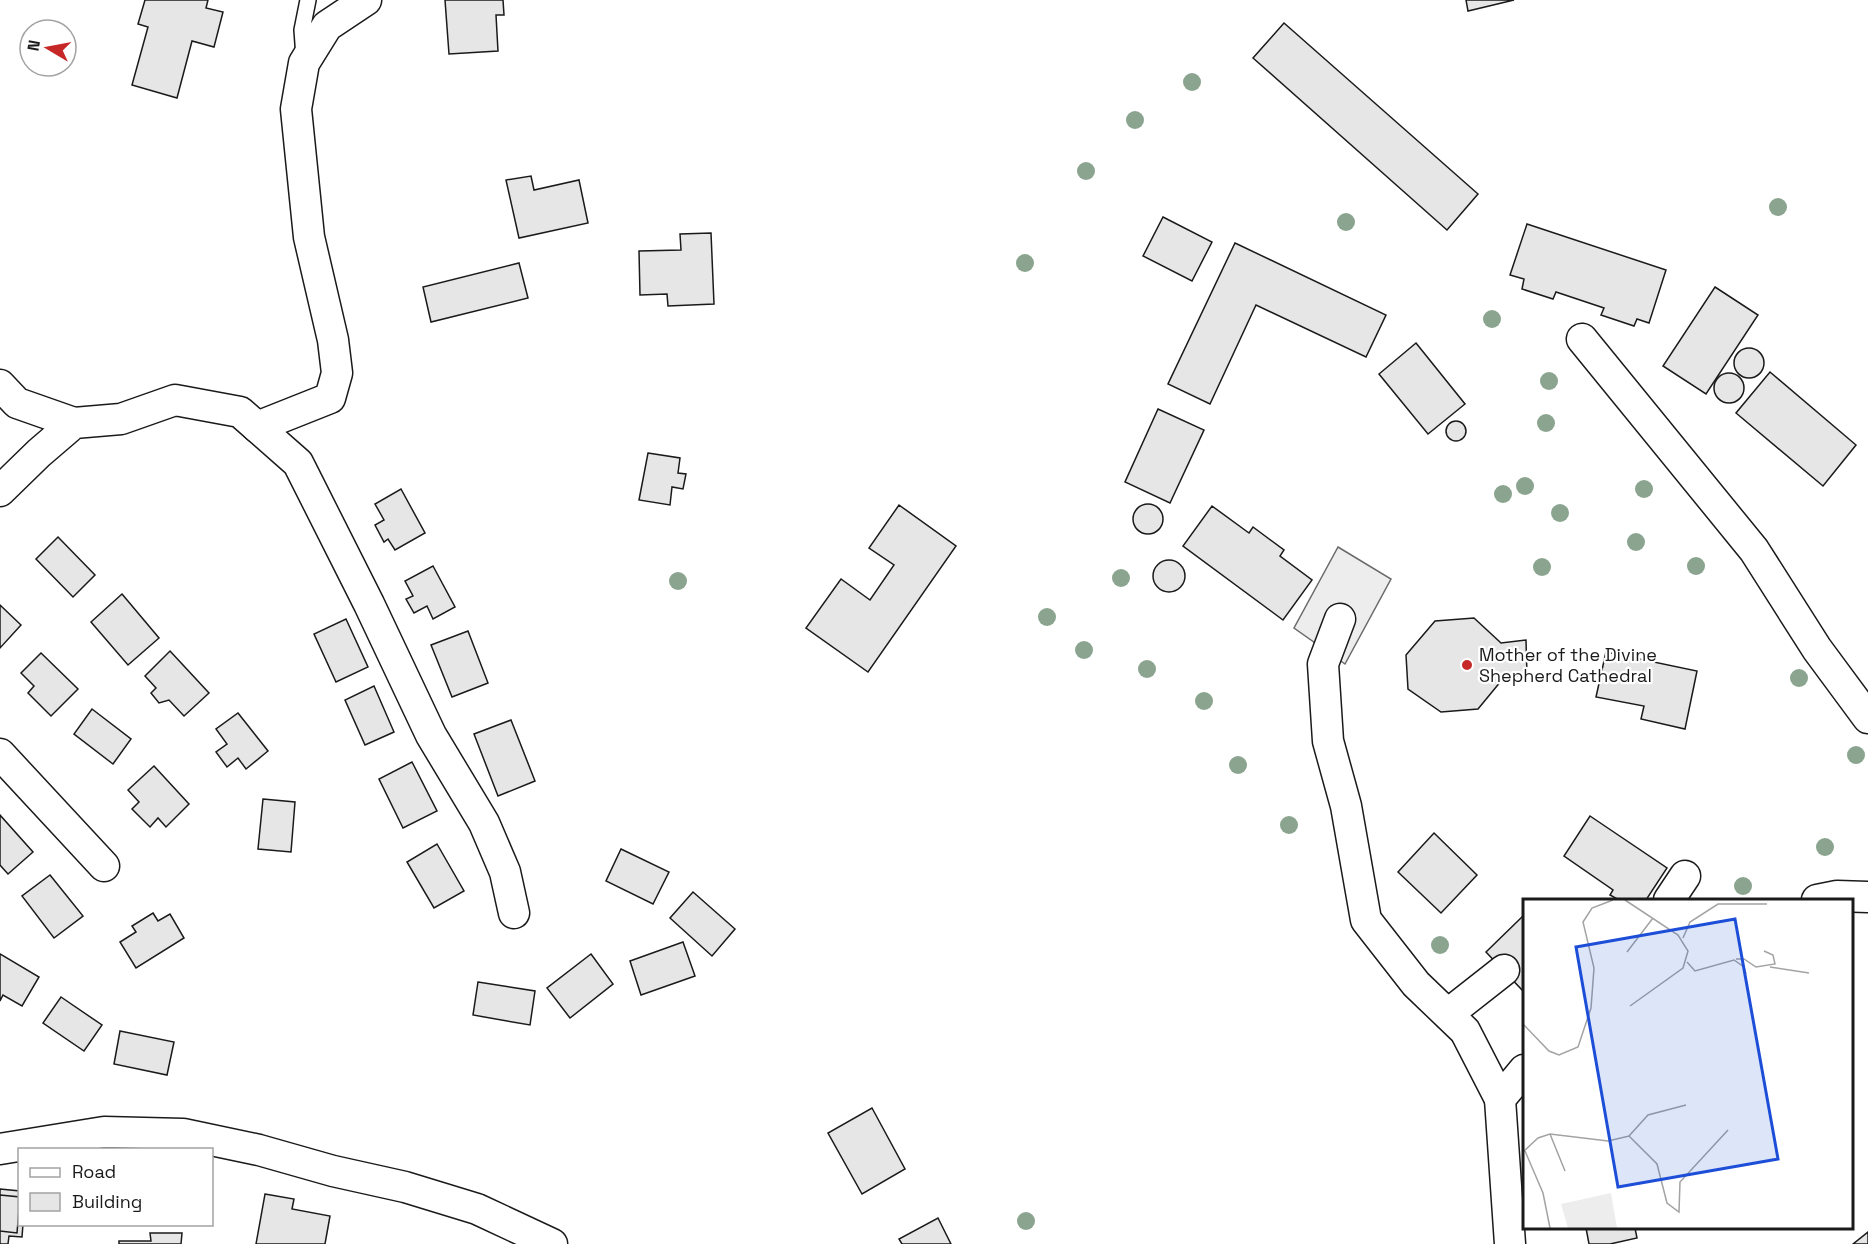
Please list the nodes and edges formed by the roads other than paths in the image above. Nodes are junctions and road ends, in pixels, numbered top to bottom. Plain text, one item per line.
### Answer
1 (308, 0) edge
2 (366, 0) edge
3 (304, 63) junction
4 (1582, 339) dead end
5 (0, 385) edge
6 (74, 423) junction
7 (257, 427) junction
8 (0, 491) edge
9 (1340, 619) dead end
10 (1868, 718) edge
11 (0, 754) edge
12 (104, 866) dead end
13 (1685, 876) dead end
14 (1868, 897) edge
15 (1670, 899) edge
16 (1822, 899) edge
17 (514, 913) dead end
18 (1503, 970) dead end
19 (1448, 1014) junction
20 (1523, 1071) edge
21 (1500, 1099) junction
22 (0, 1149) edge
23 (552, 1244) edge
24 (1510, 1244) edge

1 - 3 lane
2 - 3 street
3 - 7 street
4 - 10 street
5 - 6 street
6 - 7 street
6 - 8 street
7 - 17 street
9 - 19 street
11 - 12 street
13 - 15 street
14 - 16 street
18 - 19 street
19 - 21 street
20 - 21 street
21 - 24 street
22 - 23 street

